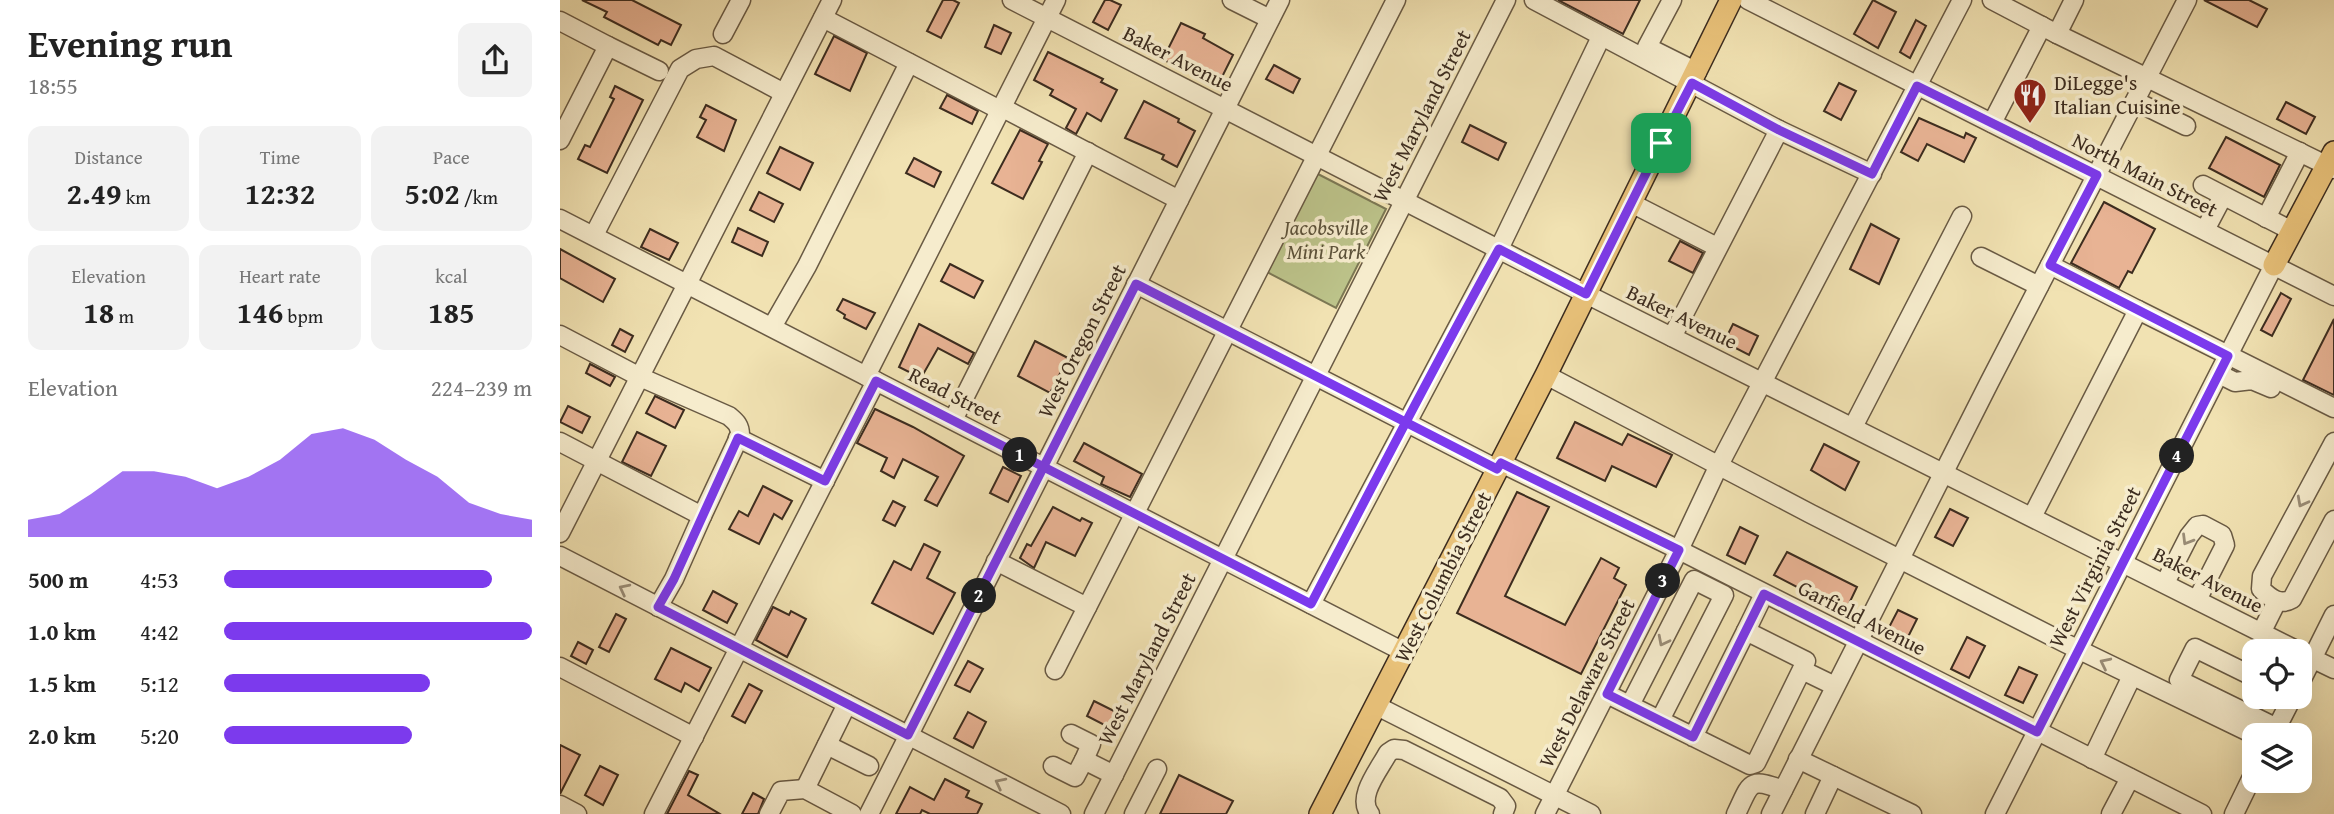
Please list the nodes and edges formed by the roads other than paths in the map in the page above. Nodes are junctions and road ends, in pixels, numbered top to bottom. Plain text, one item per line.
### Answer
1 (741, 0) edge
2 (832, 0) edge
3 (1012, 0) edge
4 (1055, 0) edge
5 (1232, 0) edge
6 (1280, 0) edge
7 (1396, 0) edge
8 (1506, 0) edge
9 (1534, 0) edge
10 (1672, 0) edge
11 (1731, 0) edge
12 (1748, 0) edge
13 (1962, 0) edge
14 (1992, 0) edge
15 (2074, 0) edge
16 (2188, 0) edge
17 (823, 18) junction
18 (1046, 18) junction
19 (1270, 19) junction
20 (560, 21) edge
21 (2049, 30) junction
22 (723, 34) dead end
23 (1601, 37) junction
24 (608, 46) junction
25 (909, 63) junction
26 (659, 71) dead end
27 (1694, 77) junction
28 (2146, 78) junction
29 (1917, 86) junction
30 (784, 93) junction
31 (2134, 101) junction
32 (1001, 108) junction
33 (1224, 109) junction
34 (1992, 123) junction
35 (2186, 126) dead end
36 (1779, 130) junction
37 (560, 140) edge
38 (1088, 152) junction
39 (2298, 155) junction
40 (1318, 157) junction
41 (2332, 162) edge
42 (1872, 174) junction
43 (2097, 175) junction
44 (2203, 185) dead end
45 (2223, 196) junction
46 (1179, 200) junction
47 (1404, 201) junction
48 (1631, 203) junction
49 (2268, 214) junction
50 (1962, 216) dead end
51 (560, 219) edge
52 (2205, 230) junction
53 (2292, 231) junction
54 (594, 235) junction
55 (1717, 247) junction
56 (1499, 249) junction
57 (1981, 257) dead end
58 (2050, 265) junction
59 (2274, 265) junction
60 (687, 284) junction
61 (1136, 284) junction
62 (2039, 286) junction
63 (1586, 294) junction
64 (2334, 296) edge
65 (2138, 310) junction
66 (772, 327) junction
67 (1227, 330) junction
68 (560, 335) edge
69 (1672, 337) junction
70 (2228, 356) junction
71 (2219, 374) junction
72 (1317, 375) junction
73 (1546, 375) junction
74 (640, 377) junction
75 (871, 378) junction
76 (1764, 382) junction
77 (2334, 408) edge
78 (2334, 415) edge
79 (953, 420) junction
80 (1406, 423) junction
81 (1853, 427) junction
82 (738, 438) junction
83 (560, 442) edge
84 (2334, 442) edge
85 (597, 461) junction
86 (1719, 465) junction
87 (1499, 466) junction
88 (1044, 467) junction
89 (1943, 473) junction
90 (825, 481) junction
91 (1134, 513) junction
92 (702, 516) junction
93 (2032, 517) junction
94 (2334, 520) edge
95 (560, 533) edge
96 (1679, 550) junction
97 (560, 556) edge
98 (1223, 559) junction
99 (1899, 559) junction
100 (996, 561) junction
101 (2122, 562) junction
102 (2165, 583) junction
103 (1764, 594) junction
104 (2197, 600) junction
105 (2277, 601) junction
106 (1311, 604) junction
107 (658, 607) junction
108 (1087, 607) junction
109 (2334, 615) edge
110 (1746, 631) junction
111 (2261, 633) junction
112 (2273, 639) edge
113 (1858, 641) junction
114 (2312, 643) edge
115 (739, 648) junction
116 (2078, 650) junction
117 (1404, 652) junction
118 (2312, 658) edge
119 (560, 667) edge
120 (2334, 669) edge
121 (1055, 670) dead end
122 (1802, 670) junction
123 (2242, 671) edge
124 (2132, 676) junction
125 (1835, 686) junction
126 (1607, 694) junction
127 (847, 704) junction
128 (1630, 705) junction
129 (1377, 706) junction
130 (1660, 720) junction
131 (2260, 723) edge
132 (2242, 729) edge
133 (2037, 732) junction
134 (1071, 734) dead end
135 (908, 735) junction
136 (694, 737) junction
137 (1693, 737) junction
138 (827, 745) junction
139 (1798, 759) junction
140 (2092, 759) junction
141 (1084, 760) junction
142 (1750, 765) junction
143 (869, 766) dead end
144 (1053, 766) dead end
145 (1157, 769) dead end
146 (1114, 775) junction
147 (1833, 776) junction
148 (2130, 778) junction
149 (1757, 783) junction
150 (805, 789) junction
151 (1783, 789) junction
152 (2244, 793) edge
153 (1554, 796) junction
154 (560, 805) edge
155 (1051, 812) edge
156 (577, 814) edge
157 (654, 814) edge
158 (769, 814) edge
159 (852, 814) edge
160 (869, 814) edge
161 (1094, 814) edge
162 (1134, 814) edge
163 (1320, 814) edge
164 (1370, 814) edge
165 (1503, 814) edge
166 (1545, 814) edge
167 (1591, 814) edge
168 (1736, 814) edge
169 (1771, 814) edge
170 (1815, 814) edge
171 (1912, 814) edge
172 (1995, 814) edge
173 (2111, 814) edge
174 (2202, 814) edge
175 (2234, 814) edge

1 - 22 street
2 - 17 street
3 - 18 street, Baker Avenue
4 - 18 street
5 - 19 street
6 - 19 street, West Oregon Street
7 - 40 street
8 - 47 street, West Maryland Street
9 - 23 street
10 - 27 street
11 - 27 main road, West Columbia Street
12 - 29 street, North Main Street
13 - 29 street, West Delaware Street
14 - 21 street
15 - 21 street
16 - 28 street
17 - 25 street
17 - 30 street
18 - 32 street
18 - 33 street, Baker Avenue
19 - 33 street, West Oregon Street
20 - 24 street
21 - 28 street
21 - 34 street
23 - 27 street
23 - 56 street
24 - 26 street
24 - 37 street
25 - 32 street
25 - 66 street
27 - 36 street
27 - 48 main road, West Columbia Street
28 - 31 street
28 - 39 street
29 - 34 street, North Main Street
29 - 42 street, West Delaware Street
30 - 54 street
30 - 60 street
31 - 35 street
31 - 43 street
32 - 38 street
32 - 75 street
33 - 40 street, Baker Avenue
33 - 46 street, West Oregon Street
34 - 43 street, North Main Street
36 - 42 street
36 - 55 street
38 - 46 street
38 - 79 street
39 - 41 street
39 - 49 street
40 - 47 street, Baker Avenue
40 - 67 street
41 - 53 main road
42 - 76 street, West Delaware Street
43 - 52 street, North Main Street
43 - 58 street
44 - 45 street
45 - 49 street
45 - 52 street
46 - 61 street, West Oregon Street
47 - 56 street, Baker Avenue
47 - 72 street, West Maryland Street
48 - 55 street
48 - 63 main road, West Columbia Street
49 - 53 street
50 - 81 street
51 - 54 street, Read Street
52 - 59 street, North Main Street
53 - 59 main road
54 - 60 street, Read Street
55 - 69 street
56 - 63 street, Baker Avenue
56 - 80 street
57 - 62 street
58 - 62 street
58 - 65 street
59 - 64 street, North Main Street
59 - 70 street, West Virginia Street
60 - 66 street, Read Street
60 - 74 street
61 - 67 street, Garfield Avenue
61 - 88 street, West Oregon Street
62 - 89 street
63 - 69 street, Baker Avenue
63 - 73 main road, West Columbia Street
65 - 70 street
65 - 93 street
66 - 75 street, Read Street
67 - 72 street, Garfield Avenue
67 - 91 street
68 - 74 street
69 - 76 street, Baker Avenue
70 - 71 street, West Virginia Street
70 - 77 street
71 - 78 street
71 - 101 street, West Virginia Street
72 - 80 street, Garfield Avenue
72 - 98 street, West Maryland Street
73 - 86 street
73 - 87 main road, West Columbia Street
74 - 82 street
74 - 85 street
75 - 79 street, Read Street
75 - 90 street
76 - 81 street, Baker Avenue
76 - 86 street, West Delaware Street
79 - 88 street, Read Street
80 - 87 street, Garfield Avenue
80 - 106 street
81 - 89 street, Baker Avenue
82 - 90 street
82 - 92 street
83 - 85 street
84 -> 105 street
85 - 92 street
85 - 95 street
86 - 96 street, West Delaware Street
86 - 99 street
87 - 96 street, Garfield Avenue
87 - 117 main road, West Columbia Street
88 - 91 street, Read Street
88 - 100 street, West Oregon Street
89 - 93 street, Baker Avenue
89 - 99 street
90 - 115 street
91 - 98 street, Read Street
91 - 108 street
92 - 107 street
93 - 101 street, Baker Avenue
94 - 105 street
96 - 103 street, Garfield Avenue
96 - 126 street, West Delaware Street
107 -> 97 street
98 - 106 street, Read Street
98 - 146 street, West Maryland Street
99 - 113 street
99 - 116 street
100 - 108 street
100 - 135 street, West Oregon Street
101 - 102 street, Baker Avenue
101 - 116 street, West Virginia Street
102 - 104 street, Baker Avenue
104 -> 102 street
103 - 110 street
103 - 113 street, Garfield Avenue
104 - 111 street, Baker Avenue
105 - 111 street
106 - 117 street, Read Street
107 - 115 street
108 - 121 street
109 - 114 street
110 - 122 street
110 - 137 street
111 - 112 street, Baker Avenue
113 - 125 street
113 - 133 street, Garfield Avenue
115 - 127 street
115 - 136 street
124 -> 116 street
116 - 133 street, West Virginia Street
117 - 129 main road, West Columbia Street
118 - 120 street, Baker Avenue
119 - 136 street
122 - 125 street
122 - 142 street
123 - 131 street
124 - 132 street
124 - 140 street
125 - 139 street
126 - 128 street
126 - 153 street, West Delaware Street
127 - 135 street
127 - 138 street
128 - 130 street
130 -> 128 street
129 - 153 street
129 - 163 main road, West Columbia Street
130 - 137 street
133 - 140 street, Garfield Avenue
133 - 172 street, West Virginia Street
134 - 141 street
155 -> 135 street
135 - 160 street, West Oregon Street
136 - 157 street
137 - 142 street
138 - 143 street
138 - 150 street
139 - 147 street
139 - 151 street
140 - 148 street, Garfield Avenue
141 - 144 street
141 - 146 street
142 - 149 street
145 - 162 street
146 - 161 street, West Maryland Street
147 - 170 street
147 - 171 street
148 - 173 street
148 - 174 street, Garfield Avenue
149 - 151 street
149 - 168 street
150 - 158 street
150 - 159 street
151 - 169 street
152 - 175 street
153 - 166 street, West Delaware Street
153 - 167 street
154 - 156 street
164 - 165 street

